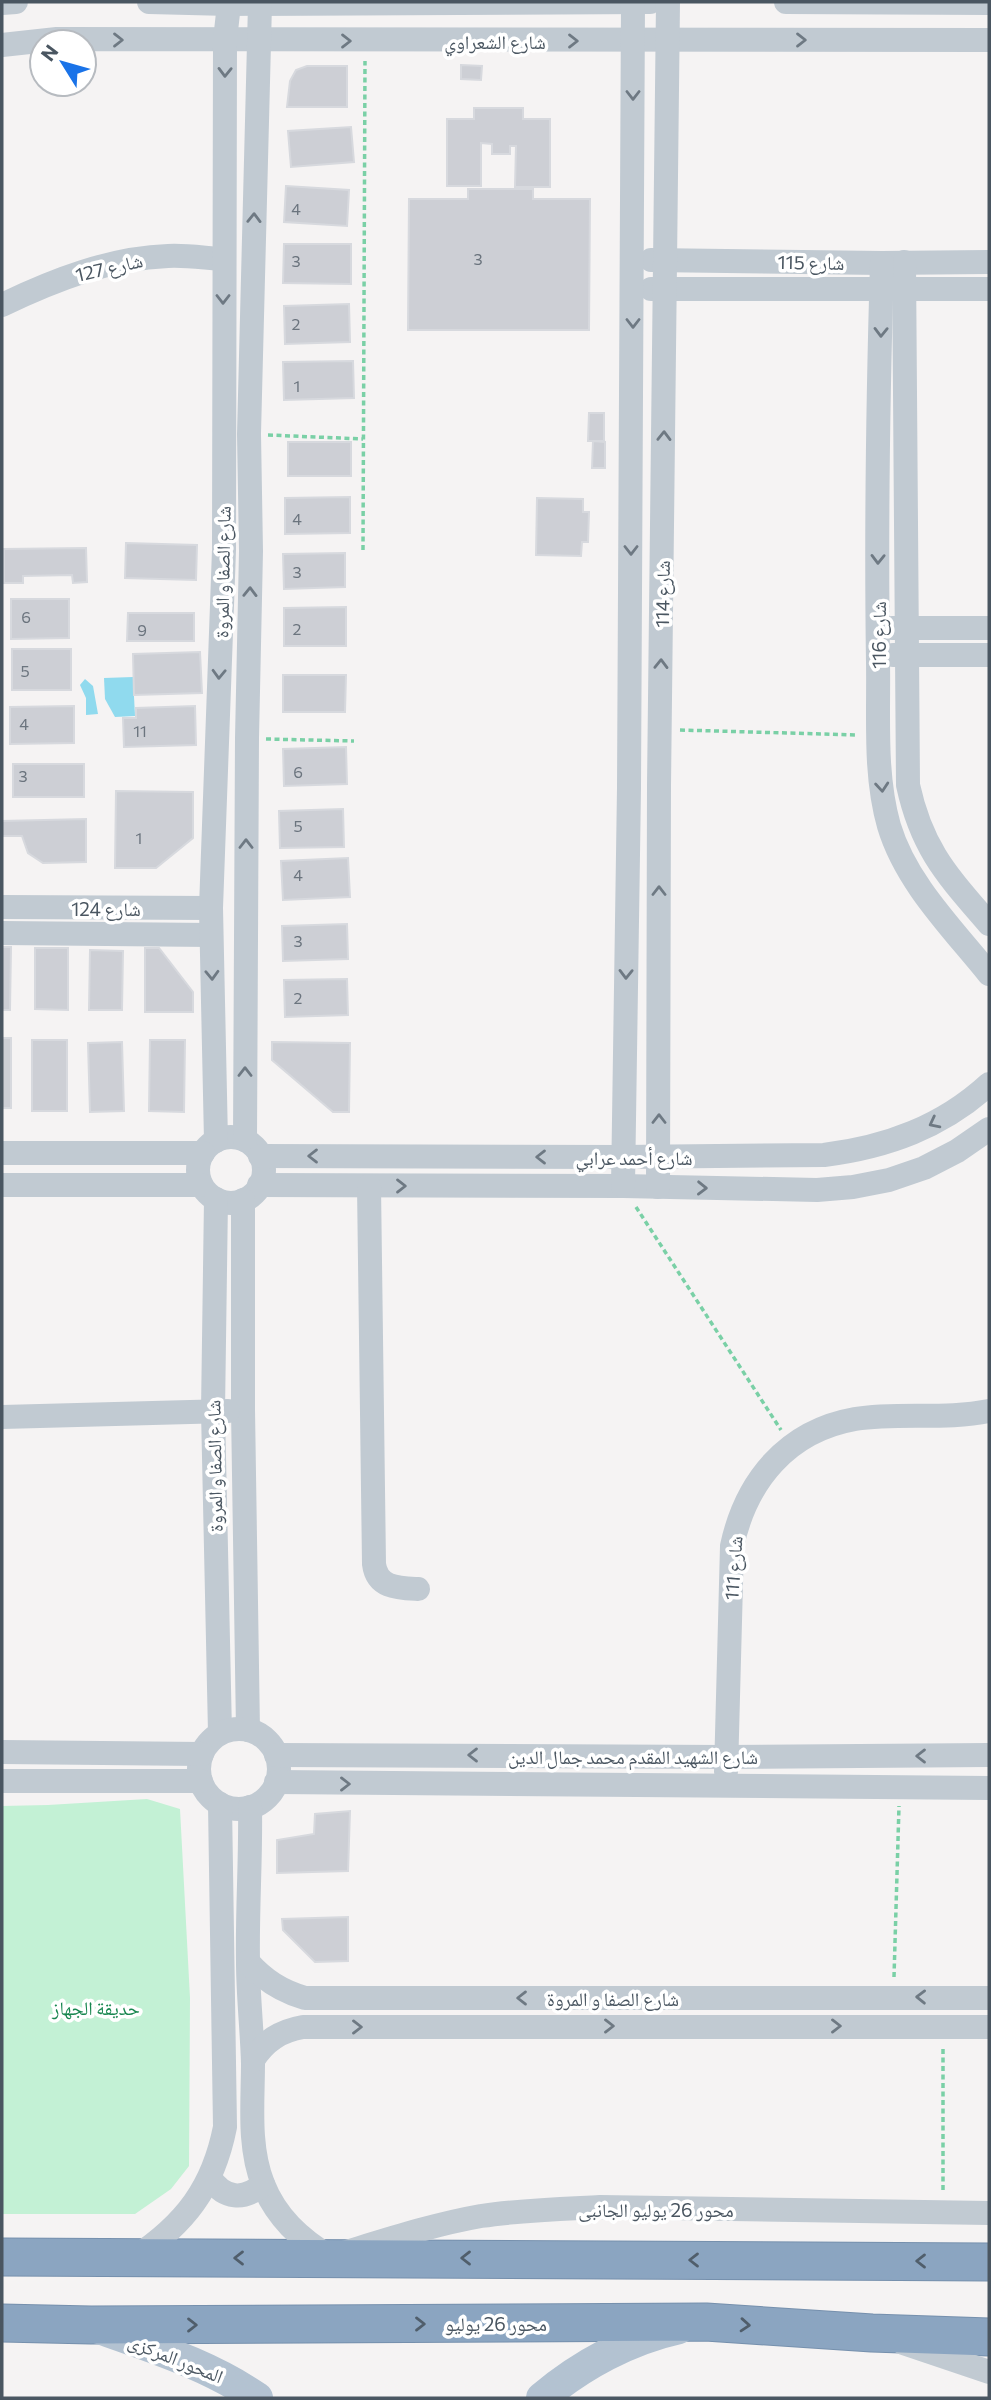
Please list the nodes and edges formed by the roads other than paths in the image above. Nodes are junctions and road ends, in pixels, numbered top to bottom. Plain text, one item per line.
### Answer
1 (16, 2) edge
2 (149, 2) edge
3 (651, 2) edge
4 (668, 2) edge
5 (786, 2) edge
6 (2, 3) edge
7 (633, 3) edge
8 (989, 3) edge
9 (229, 4) junction
10 (260, 4) junction
11 (225, 40) junction
12 (259, 40) junction
13 (989, 40) edge
14 (633, 41) junction
15 (667, 41) junction
16 (2, 45) edge
17 (223, 259) junction
18 (633, 260) junction
19 (666, 260) junction
20 (989, 262) edge
21 (893, 275) junction
22 (666, 289) junction
23 (989, 289) edge
24 (633, 290) junction
25 (2, 305) edge
26 (224, 550) junction
27 (251, 551) junction
28 (878, 628) junction
29 (906, 628) junction
30 (989, 628) edge
31 (878, 655) junction
32 (907, 655) junction
33 (989, 655) edge
34 (659, 786) junction
35 (629, 788) junction
36 (2, 907) edge
37 (211, 908) junction
38 (989, 924) edge
39 (2, 933) edge
40 (211, 935) junction
41 (989, 974) edge
42 (989, 1084) edge
43 (989, 1129) edge
44 (209, 1147) junction
45 (253, 1148) junction
46 (2, 1153) edge
47 (623, 1157) junction
48 (659, 1157) junction
49 (2, 1185) edge
50 (369, 1186) junction
51 (623, 1186) junction
52 (659, 1187) junction
53 (209, 1192) junction
54 (251, 1193) junction
55 (243, 1410) junction
56 (213, 1411) junction
57 (989, 1411) edge
58 (2, 1417) edge
59 (418, 1589) dead end
60 (248, 1730) junction
61 (220, 1733) junction
62 (2, 1752) edge
63 (202, 1754) junction
64 (276, 1755) junction
65 (989, 1755) edge
66 (726, 1757) junction
67 (2, 1781) edge
68 (201, 1781) junction
69 (276, 1782) junction
70 (726, 1787) junction
71 (989, 1788) edge
72 (220, 1804) junction
73 (250, 1807) junction
74 (248, 1962) junction
75 (305, 1998) junction
76 (989, 1998) edge
77 (303, 2027) junction
78 (989, 2027) edge
79 (253, 2060) junction
80 (210, 2178) junction
81 (263, 2184) junction
82 (989, 2213) edge
83 (2, 2257) edge
84 (330, 2257) junction
85 (134, 2258) junction
86 (989, 2262) edge
87 (706, 2322) junction
88 (2, 2323) edge
89 (91, 2325) junction
90 (872, 2333) junction
91 (989, 2337) edge
92 (989, 2372) edge
93 (257, 2398) edge
94 (541, 2398) edge

1 - 6 street
2 - 9 street, شارع الشعراوي
3 - 7 street, شارع الشعراوي
4 - 15 street, شارع 114
5 - 8 street
7 - 10 street, شارع الشعراوي
7 - 14 street, شارع 114
9 - 10 street, شارع الشعراوي
9 - 11 street, شارع الصفا و المروة
10 - 12 street, شارع الصفا و المروة
11 - 12 street, شارع الشعراوي
16 -> 11 street, شارع الشعراوي
11 -> 17 street, شارع الصفا و المروة
12 -> 14 street, شارع الشعراوي
27 -> 12 street, شارع الصفا و المروة
15 -> 13 street, شارع الشعراوي
14 - 15 street, شارع الشعراوي
14 -> 18 street, شارع 114
15 - 19 street, شارع 114
17 - 25 street, شارع 127
17 -> 26 street, شارع الصفا و المروة
18 - 19 street, شارع 115
18 - 24 street, شارع 114
19 - 21 street, شارع 115
19 - 22 street, شارع 114
20 - 21 street, شارع 115
21 - 22 street, شارع 115
21 - 23 street, شارع 115
21 -> 28 street, شارع 116
21 - 29 street, شارع 116
22 - 24 street, شارع 115
34 -> 22 street, شارع 114
24 -> 35 street, شارع 114
26 - 27 street
26 -> 37 street, شارع الصفا و المروة
45 -> 27 street, شارع الصفا و المروة
28 - 29 street
28 - 31 street, شارع 116
29 - 30 street
29 - 32 street, شارع 116
31 - 32 street
31 -> 41 street, شارع 116
32 - 33 street
32 - 38 street, شارع 116
34 - 35 street
48 -> 34 street, شارع 114
35 -> 47 street, شارع 114
36 - 37 street, شارع 124
37 - 40 street, شارع الصفا و المروة
39 - 40 street, شارع 124
40 -> 44 street, شارع الصفا و المروة
42 -> 48 street, شارع أحمد عرابي
52 -> 43 street, شارع أحمد عرابي
44 - 45 street
44 - 46 street
44 - 53 street
47 -> 45 street, شارع أحمد عرابي
45 - 54 street
47 - 48 street, شارع أحمد عرابي
47 - 51 street, شارع 114
48 - 52 street, شارع 114
49 - 53 street
50 -> 51 street, شارع أحمد عرابي
50 - 54 street, شارع أحمد عرابي
50 - 59 street
51 - 52 street, شارع أحمد عرابي
53 - 54 street
53 - 56 street, شارع الصفا و المروة
54 - 55 street, شارع الصفا و المروة
55 - 56 street
55 - 60 street, شارع الصفا و المروة
56 - 58 street
56 - 61 street, شارع الصفا و المروة
57 - 66 street, شارع 111
60 - 61 street
60 - 64 street
61 - 63 street
62 - 63 street
63 - 68 street
66 -> 64 street, شارع الشهيد المقدم محمد جمال الدين
64 - 69 street
65 -> 66 street, شارع الشهيد المقدم محمد جمال الدين
66 - 70 street, شارع 111
67 - 68 street
68 - 72 street
69 -> 70 street, شارع الشهيد المقدم محمد جمال الدين
69 - 73 street
70 - 71 street, شارع الشهيد المقدم محمد جمال الدين
72 - 73 street
72 - 80 street
73 - 74 street
74 - 75 street, شارع الصفا و المروة
74 - 79 street
76 -> 75 street, شارع الصفا و المروة
75 - 77 street
77 -> 78 street, شارع الصفا و المروة
77 - 79 street, شارع الصفا و المروة
79 - 81 street
80 - 81 street
80 - 85 street
81 - 84 street
82 - 84 street, محور 26 يوليو الجانبى
83 - 85 highway
84 -> 85 highway
86 -> 84 highway
89 -> 87 highway, محور 26 يوليو
87 -> 90 highway, محور 26 يوليو
87 - 94 main road
88 - 89 highway, محور 26 يوليو
89 - 93 main road, المحور المركزى
90 - 91 highway, محور 26 يوليو
90 - 92 street

